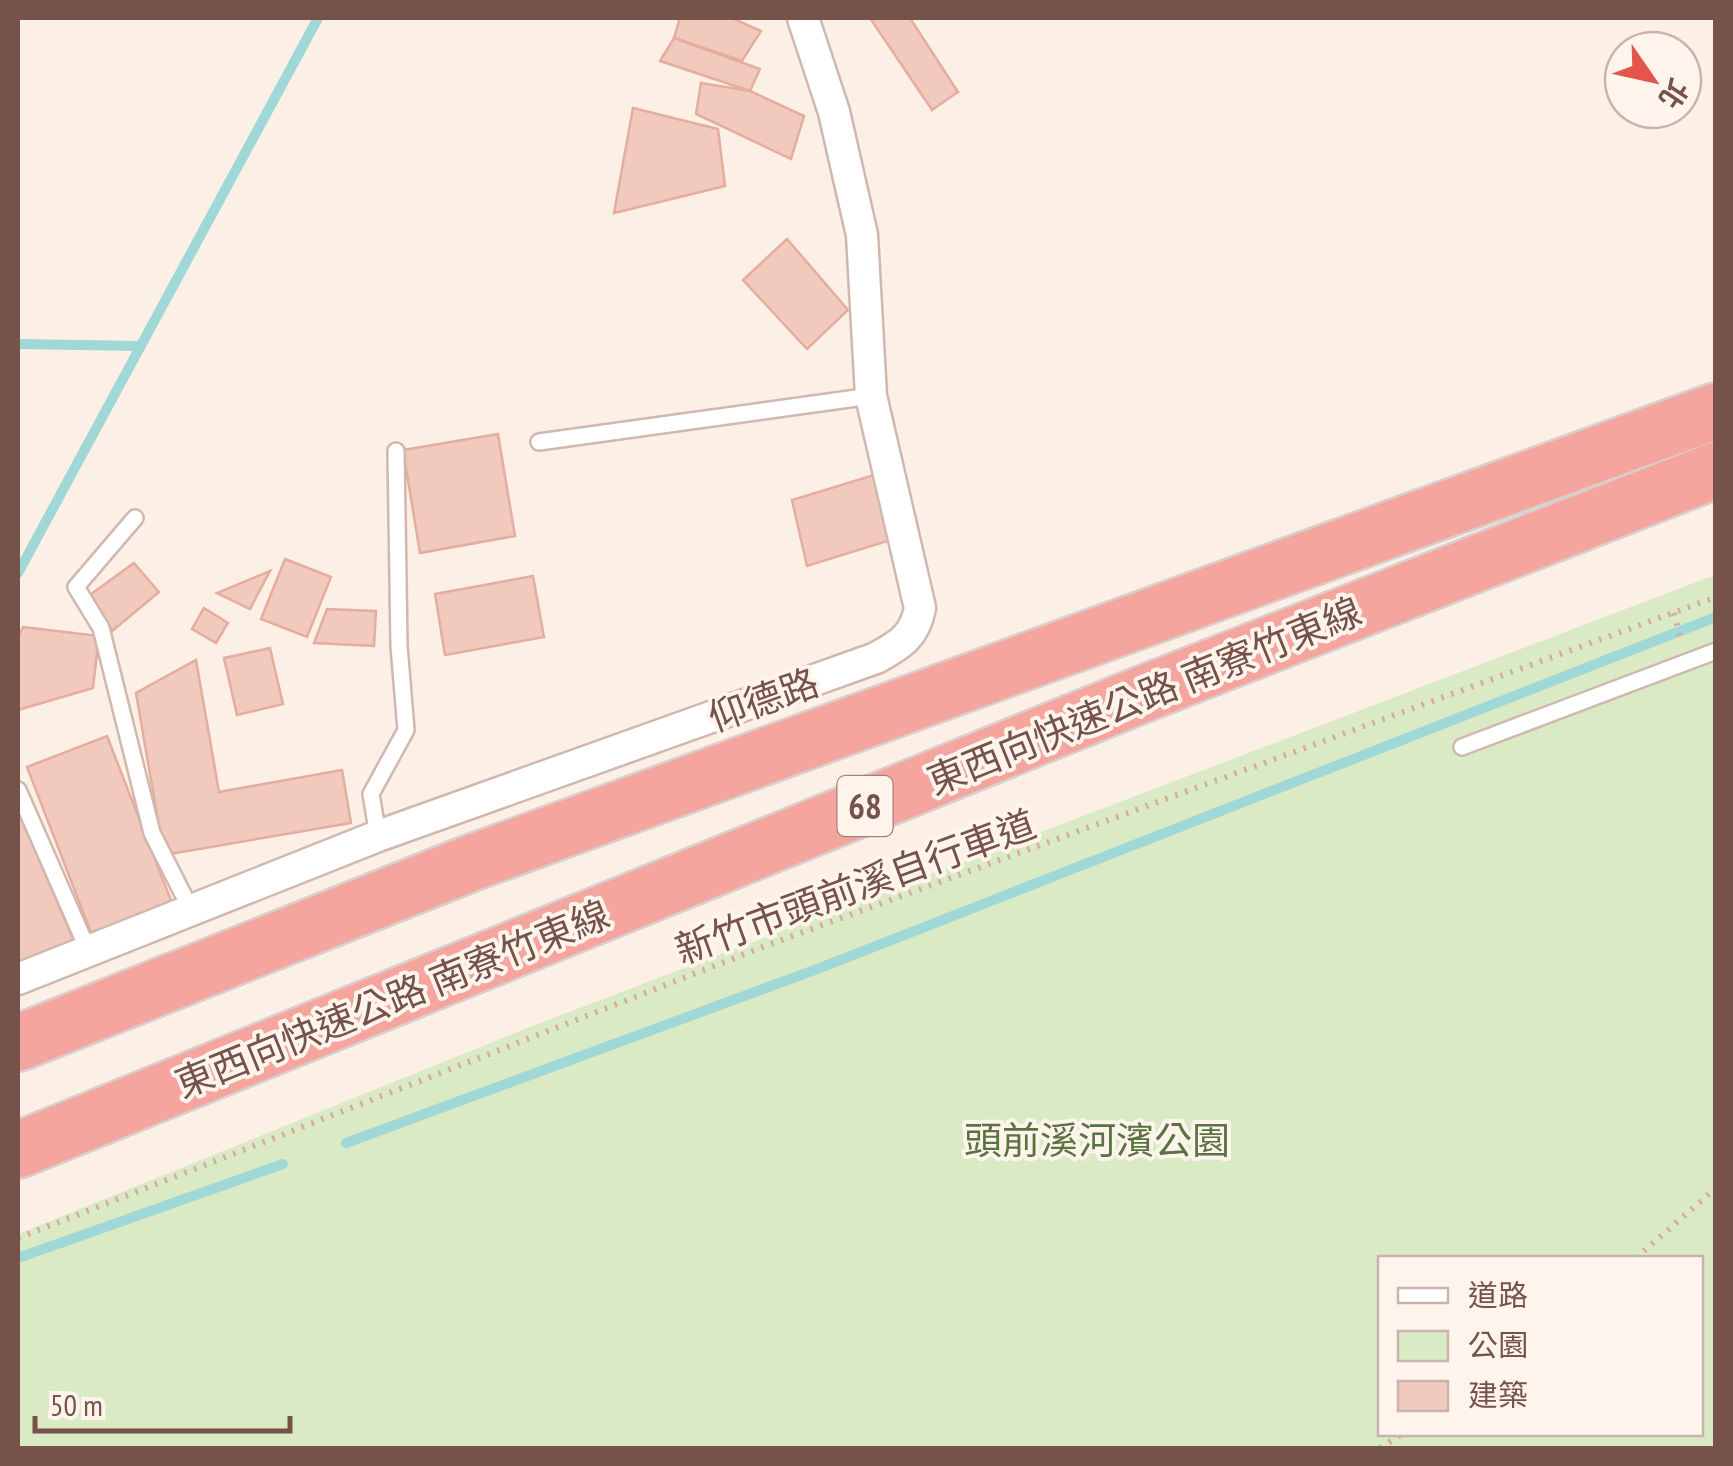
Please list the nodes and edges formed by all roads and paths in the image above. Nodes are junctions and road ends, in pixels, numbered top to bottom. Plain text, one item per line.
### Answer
1 (803, 18) edge
2 (871, 396) junction
3 (1716, 411) edge
4 (539, 442) dead end
5 (396, 451) dead end
6 (1716, 470) edge
7 (135, 518) dead end
8 (1716, 597) edge
9 (1716, 651) edge
10 (1462, 747) dead end
11 (18, 790) edge
12 (378, 836) junction
13 (190, 910) junction
14 (88, 950) junction
15 (18, 979) edge
16 (18, 1043) edge
17 (18, 1150) edge
18 (1716, 1188) edge
19 (18, 1238) edge
20 (1638, 1256) edge

1 - 2 street, 仰德路
2 - 4 lane
2 - 12 street, 仰德路
3 - 16 highway, 東西向快速公路 南寮竹東線 / 68
5 - 12 lane
6 - 17 highway, 東西向快速公路 南寮竹東線 / 68
7 - 13 lane
8 - 19 path, 新竹市頭前溪自行車道
9 - 10 lane
11 - 14 lane
12 - 13 street, 仰德路
13 - 14 street, 仰德路
14 - 15 street, 仰德路
18 - 20 path

